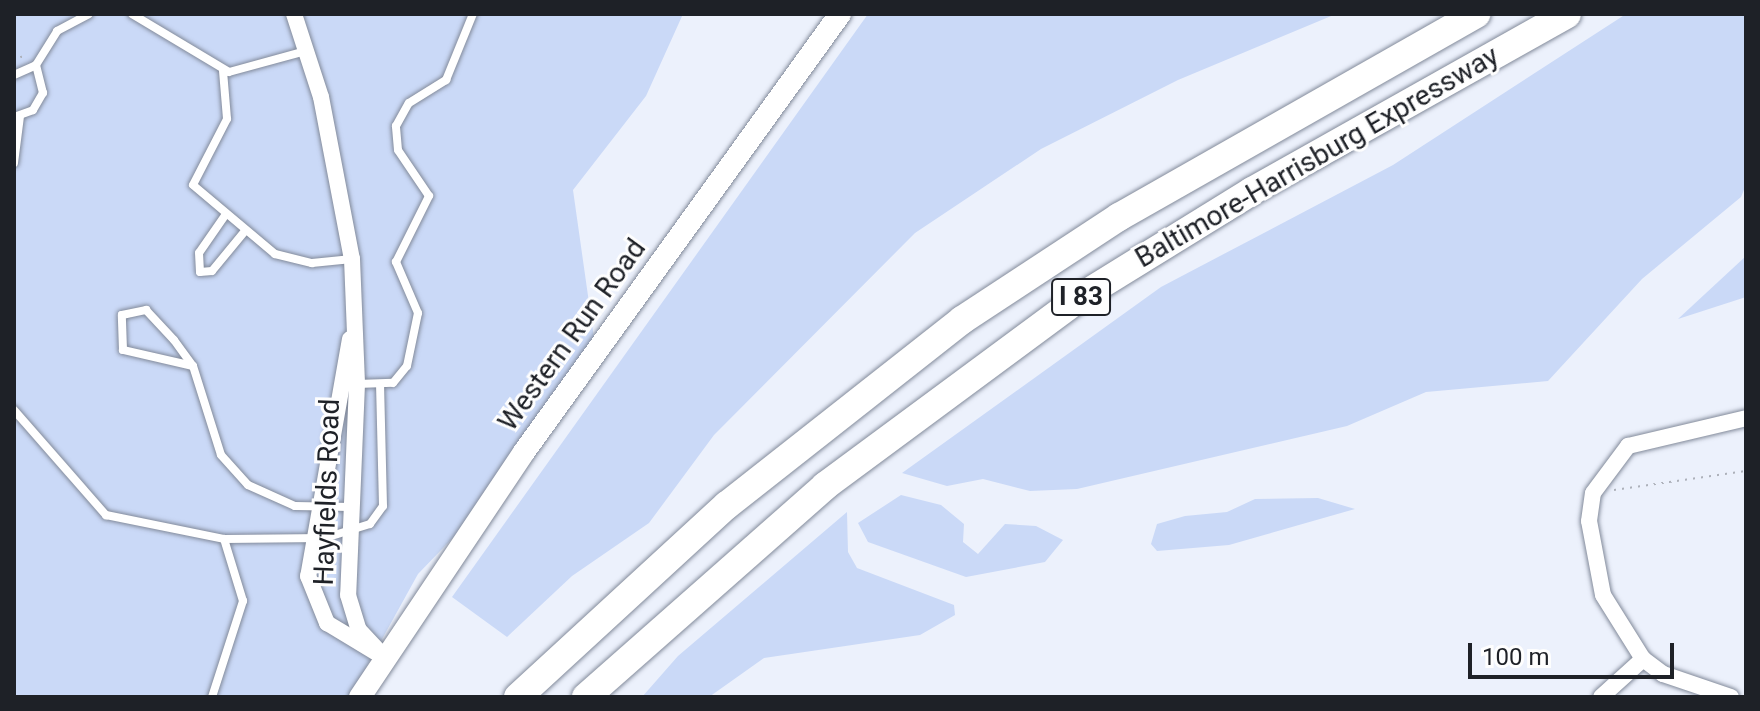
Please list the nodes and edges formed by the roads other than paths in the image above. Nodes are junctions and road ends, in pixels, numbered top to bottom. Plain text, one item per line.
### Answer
1 (89, 14) edge
2 (132, 14) edge
3 (294, 14) edge
4 (473, 14) edge
5 (840, 14) edge
6 (1476, 14) edge
7 (1567, 14) edge
8 (307, 51) junction
9 (36, 65) junction
10 (223, 71) junction
11 (14, 75) edge
12 (17, 117) edge
13 (14, 163) edge
14 (226, 214) junction
15 (245, 231) junction
16 (352, 259) junction
17 (356, 310) junction
18 (193, 366) junction
19 (357, 384) junction
20 (380, 387) junction
21 (14, 410) edge
22 (1746, 418) edge
23 (320, 506) junction
24 (351, 507) junction
25 (350, 528) junction
26 (224, 539) junction
27 (315, 539) junction
28 (385, 658) junction
29 (1643, 659) junction
30 (212, 697) edge
31 (360, 697) edge
32 (518, 697) edge
33 (586, 697) edge
34 (1601, 697) edge
35 (1731, 697) edge

1 - 9 lane
2 - 10 lane
3 - 8 street, Hayfields Road
4 - 20 lane
5 - 28 street, Western Run Road
6 - 32 highway, Baltimore-Harrisburg Expressway / I 83
7 - 33 highway, Baltimore-Harrisburg Expressway / I 83
8 - 10 lane
8 - 16 street, Hayfields Road
9 - 11 lane
9 - 12 lane
10 - 14 lane
12 - 13 lane
14 - 15 lane
14 - 15 lane
15 - 16 lane
16 - 17 street, Hayfields Road
17 - 19 street, Hayfields Road
17 - 23 street, Hayfields Road
18 - 18 lane
18 - 23 lane
19 - 20 lane
19 - 24 street, Hayfields Road
20 - 25 lane
21 - 26 lane
22 - 29 street
23 - 24 lane
23 - 27 street, Hayfields Road
24 - 25 street, Hayfields Road
25 - 27 lane
25 - 28 street, Hayfields Road
26 - 27 lane
26 - 30 lane
27 - 28 street, Hayfields Road
28 - 31 street, Western Run Road
29 - 34 street
29 - 35 street

